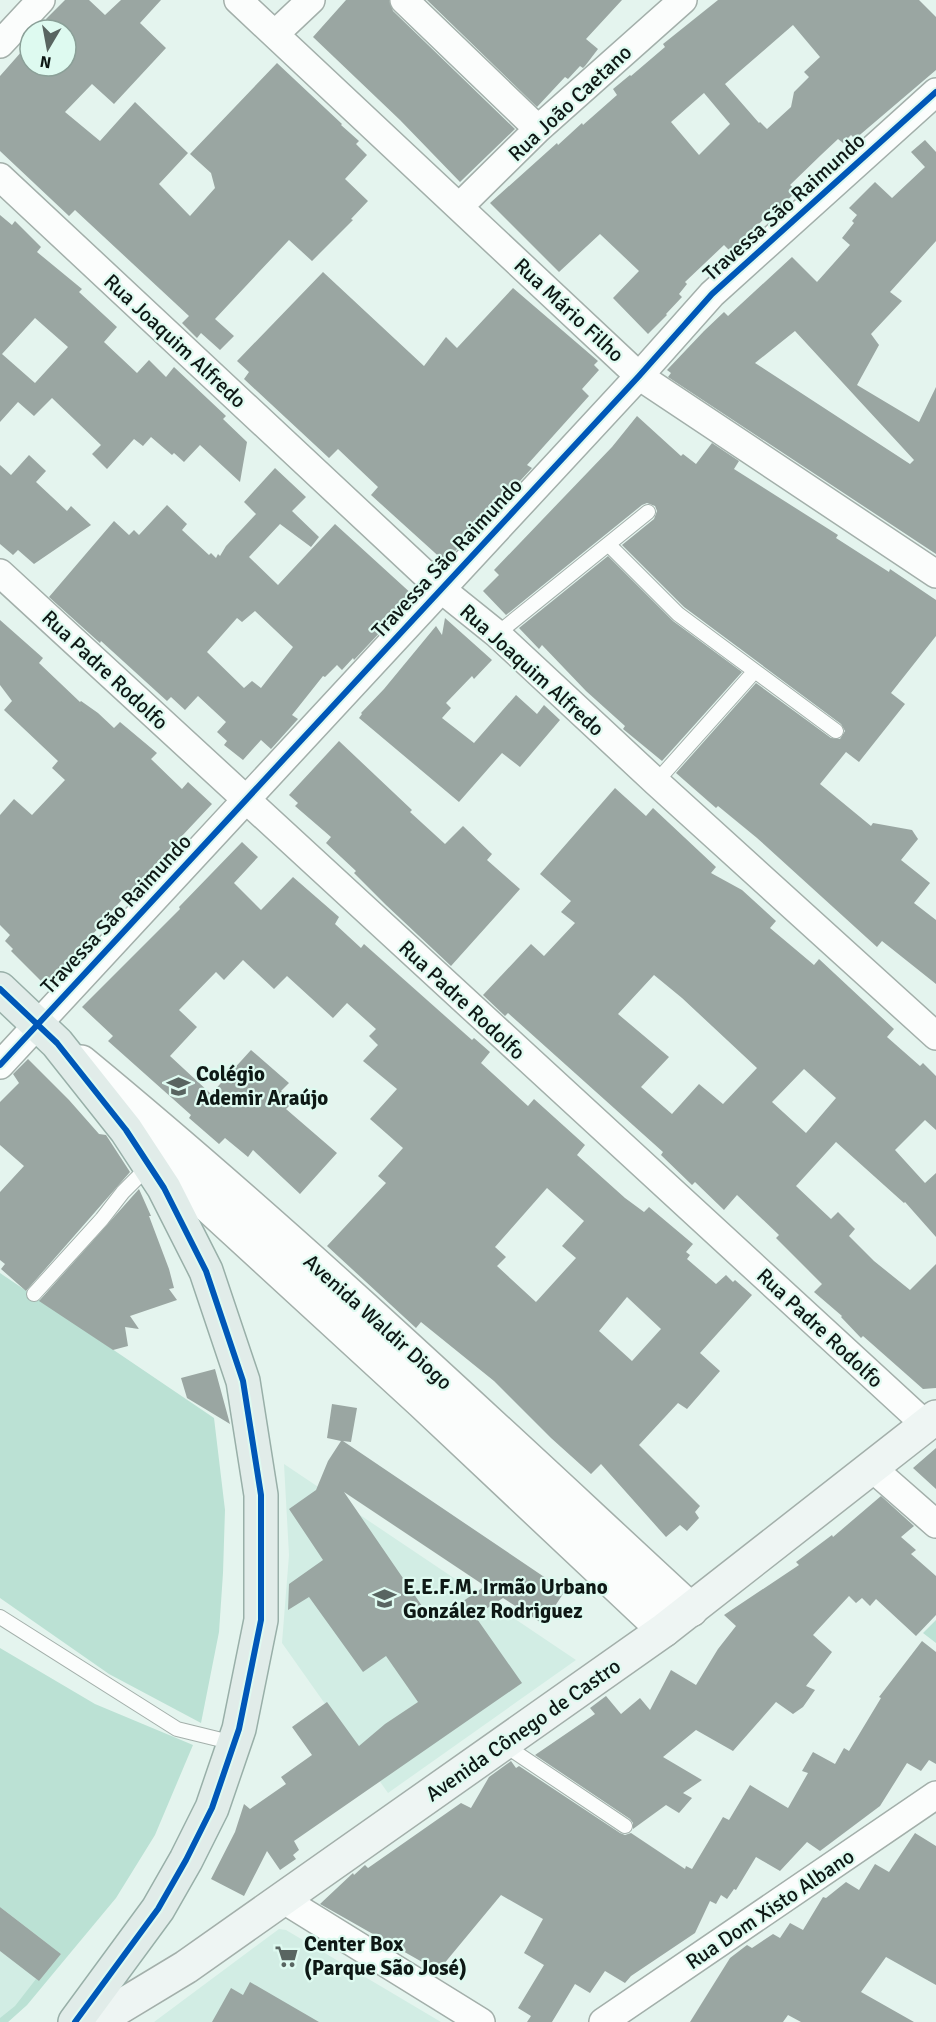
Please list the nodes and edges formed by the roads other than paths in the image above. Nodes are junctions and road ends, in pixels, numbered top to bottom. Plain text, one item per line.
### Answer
1 (41, 0) edge
2 (238, 0) edge
3 (311, 0) edge
4 (404, 0) edge
5 (683, 0) edge
6 (275, 34) junction
7 (0, 44) edge
8 (936, 92) edge
9 (538, 129) junction
10 (0, 177) edge
11 (459, 207) junction
12 (639, 376) junction
13 (648, 512) dead end
14 (609, 545) junction
15 (0, 573) edge
16 (936, 574) edge
17 (441, 589) junction
18 (497, 634) junction
19 (754, 672) junction
20 (836, 731) dead end
21 (656, 782) junction
22 (244, 800) junction
23 (0, 989) edge
24 (47, 1033) junction
25 (936, 1036) edge
26 (0, 1065) edge
27 (126, 1130) junction
28 (149, 1166) junction
29 (34, 1294) dead end
30 (433, 1392) junction
31 (931, 1421) edge
32 (871, 1467) junction
33 (936, 1524) edge
34 (691, 1610) junction
35 (0, 1617) edge
36 (664, 1630) junction
37 (234, 1743) junction
38 (503, 1744) junction
39 (936, 1796) edge
40 (625, 1826) dead end
41 (284, 1900) junction
42 (75, 2022) edge
43 (95, 2022) edge
44 (481, 2022) edge
45 (603, 2022) edge

1 - 7 street
2 - 6 street, Rua Mário Filho
3 - 6 street
4 - 9 street
5 - 9 street, Rua João Caetano
6 - 11 street, Rua Mário Filho
8 - 12 street, Travessa São Raimundo
9 - 11 street, Rua João Caetano
10 - 17 street, Rua Joaquim Alfredo
11 - 12 street, Rua Mário Filho
12 - 16 street, Rua Mário Filho
12 - 17 street, Travessa São Raimundo
13 - 14 lane
14 - 18 lane
14 - 19 lane
15 - 22 street, Rua Padre Rodolfo
17 - 18 street, Rua Joaquim Alfredo
17 - 22 street, Travessa São Raimundo
18 - 21 street, Rua Joaquim Alfredo
19 - 20 lane
19 - 21 lane
21 - 25 street, Rua Joaquim Alfredo
22 - 24 street, Travessa São Raimundo
22 - 31 street, Rua Padre Rodolfo
23 - 24 main road, Avenida Waldir Diogo
24 - 26 street, Travessa São Raimundo
24 - 27 main road, Avenida Waldir Diogo
24 - 30 street, Avenida Waldir Diogo
27 - 28 main road, Avenida Waldir Diogo
27 - 30 street, Avenida Waldir Diogo
28 - 29 lane
28 - 37 main road, Avenida Waldir Diogo
30 - 34 street, Avenida Waldir Diogo
30 - 36 street, Avenida Waldir Diogo
31 - 32 main road, Avenida Cônego de Castro
32 - 33 street
32 - 34 main road, Avenida Cônego de Castro
34 - 36 main road, Avenida Cônego de Castro
35 - 37 lane
36 - 38 main road, Avenida Cônego de Castro
37 - 42 main road, Avenida Waldir Diogo
38 - 40 lane
38 - 41 main road, Avenida Cônego de Castro
39 - 45 street, Rua Dom Xisto Albano
41 - 43 main road, Avenida Cônego de Castro
41 - 44 street

